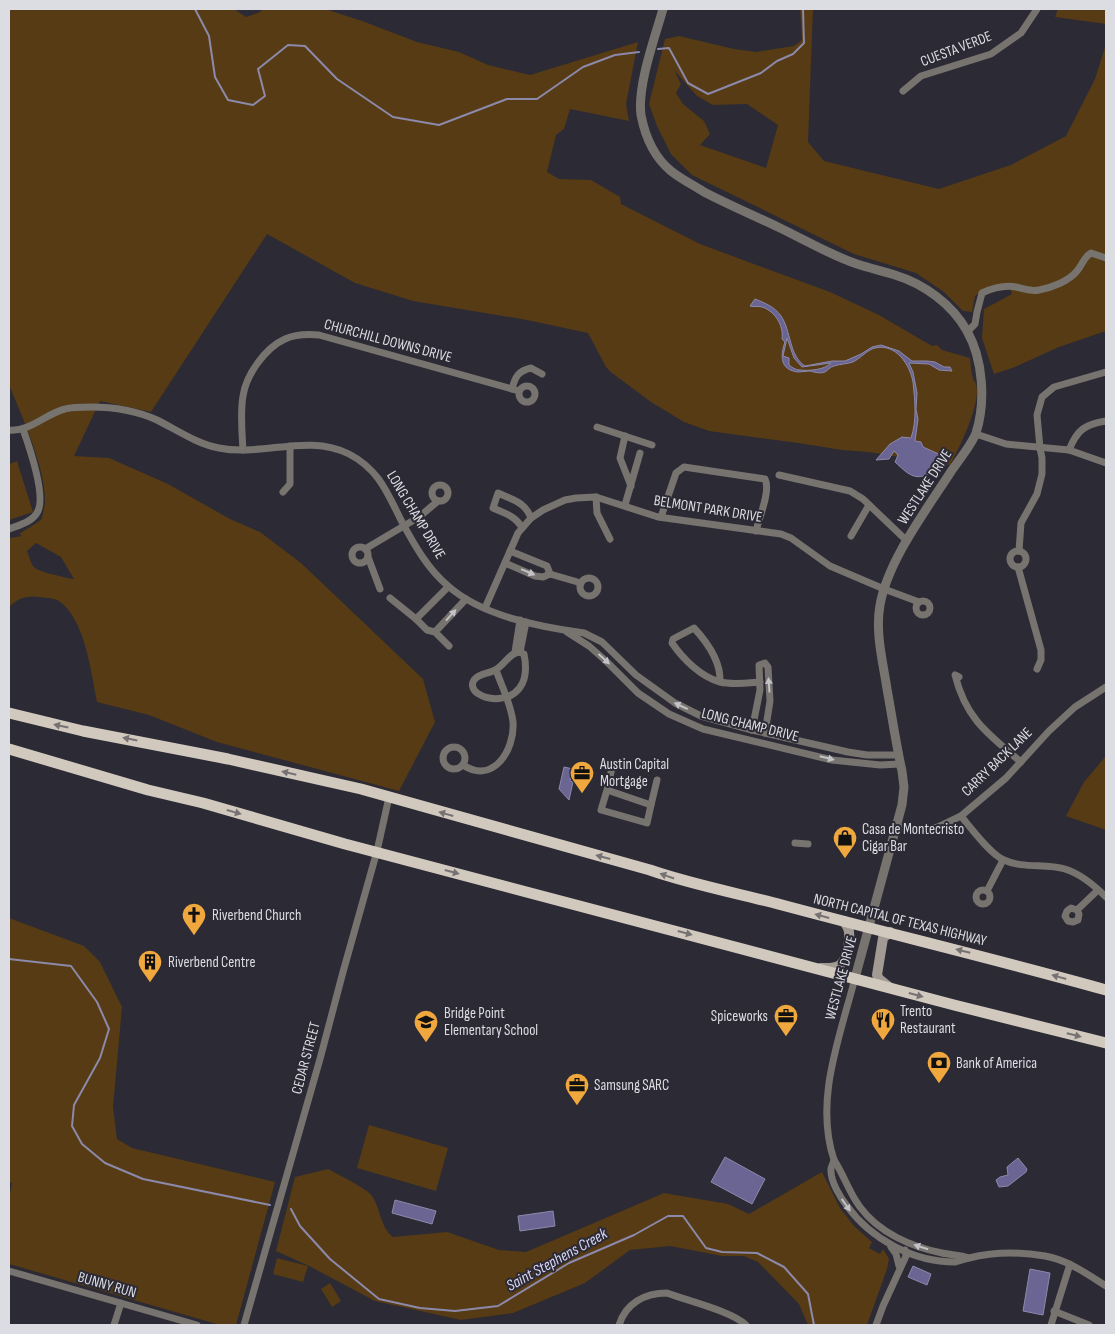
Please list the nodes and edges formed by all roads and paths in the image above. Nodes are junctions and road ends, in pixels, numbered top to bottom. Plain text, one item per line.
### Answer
1 (663, 9) edge
2 (1036, 9) edge
3 (903, 91) dead end
4 (1106, 258) edge
5 (967, 332) junction
6 (1106, 372) edge
7 (542, 374) dead end
8 (512, 389) junction
9 (519, 392) dead end
10 (1106, 421) edge
11 (597, 427) dead end
12 (23, 429) junction
13 (9, 430) edge
14 (976, 434) junction
15 (625, 436) junction
16 (652, 445) dead end
17 (290, 446) junction
18 (1040, 448) junction
19 (242, 450) junction
20 (1069, 450) junction
21 (640, 454) dead end
22 (1106, 463) edge
23 (779, 474) dead end
24 (631, 486) junction
25 (284, 492) dead end
26 (596, 497) junction
27 (438, 501) dead end
28 (625, 505) junction
29 (869, 505) junction
30 (661, 517) junction
31 (531, 518) junction
32 (404, 526) junction
33 (522, 528) junction
34 (9, 529) edge
35 (756, 531) junction
36 (850, 536) dead end
37 (610, 539) dead end
38 (907, 541) junction
39 (365, 549) junction
40 (510, 551) junction
41 (1018, 551) junction
42 (368, 557) junction
43 (505, 563) junction
44 (1018, 567) junction
45 (550, 574) junction
46 (581, 583) dead end
47 (448, 586) junction
48 (380, 589) dead end
49 (884, 589) junction
50 (390, 598) dead end
51 (466, 598) junction
52 (919, 602) dead end
53 (485, 608) junction
54 (416, 619) junction
55 (523, 621) junction
56 (564, 630) junction
57 (435, 632) junction
58 (449, 646) dead end
59 (518, 652) junction
60 (1037, 669) dead end
61 (496, 670) junction
62 (958, 677) dead end
63 (720, 682) junction
64 (760, 682) junction
65 (646, 683) junction
66 (1106, 687) edge
67 (638, 693) junction
68 (507, 698) junction
69 (9, 713) edge
70 (759, 732) junction
71 (756, 741) junction
72 (9, 749) edge
73 (899, 759) junction
74 (1021, 762) junction
75 (463, 765) dead end
76 (612, 768) dead end
77 (656, 780) dead end
78 (607, 790) junction
79 (389, 797) junction
80 (650, 805) junction
81 (961, 816) junction
82 (896, 827) junction
83 (795, 843) dead end
84 (808, 844) dead end
85 (377, 851) junction
86 (1003, 860) junction
87 (1098, 890) junction
88 (987, 891) dead end
89 (1106, 897) edge
90 (1076, 910) dead end
91 (844, 921) junction
92 (869, 929) junction
93 (890, 932) junction
94 (813, 967) junction
95 (855, 978) junction
96 (890, 988) junction
97 (1106, 990) edge
98 (1106, 1044) edge
99 (834, 1160) junction
100 (901, 1240) junction
101 (889, 1244) junction
102 (906, 1252) junction
103 (969, 1258) junction
104 (1070, 1264) junction
105 (900, 1266) junction
106 (9, 1271) edge
107 (1106, 1286) edge
108 (122, 1304) junction
109 (1054, 1311) junction
110 (114, 1325) edge
111 (197, 1325) edge
112 (244, 1325) edge
113 (619, 1325) edge
114 (746, 1325) edge
115 (876, 1325) edge
116 (1051, 1325) edge
117 (1089, 1325) edge

1 - 5 street, WESTLAKE DRIVE
2 - 3 street, CUESTA VERDE
4 - 5 street
5 - 14 street, WESTLAKE DRIVE
6 - 18 street
7 - 8 street
8 - 9 street, CHURCHILL DOWNS DRIVE
8 - 19 street, CHURCHILL DOWNS DRIVE
10 - 20 street
11 - 15 street
12 - 13 street, LONG CHAMP DRIVE
12 - 19 street, LONG CHAMP DRIVE
12 - 34 street
14 - 18 street
14 - 38 street, WESTLAKE DRIVE
15 - 16 street
15 - 24 street
17 - 19 street, LONG CHAMP DRIVE
17 - 25 street
17 - 32 street, LONG CHAMP DRIVE
18 - 20 street
18 - 41 street
20 - 22 street
21 - 24 street
23 - 29 street
24 - 28 street
26 - 28 street, BELMONT PARK DRIVE
26 - 31 street, BELMONT PARK DRIVE
26 - 37 street
27 - 32 street
28 - 30 street, BELMONT PARK DRIVE
29 - 36 street
29 - 38 street
30 - 35 street, BELMONT PARK DRIVE
30 - 35 street
31 - 33 street, BELMONT PARK DRIVE
31 - 33 street
32 - 39 street
32 - 47 street, LONG CHAMP DRIVE
33 - 40 street, BELMONT PARK DRIVE
35 - 49 street, BELMONT PARK DRIVE
38 - 49 street, WESTLAKE DRIVE
39 - 42 street
39 - 42 street
40 - 43 street, BELMONT PARK DRIVE
40 - 45 street
41 - 44 street
41 - 44 street
42 - 48 street
43 -> 45 street
43 - 53 street, BELMONT PARK DRIVE
44 - 60 street
45 - 46 street
47 - 51 street, LONG CHAMP DRIVE
47 - 54 street
49 - 52 street, BELMONT PARK DRIVE
49 - 73 street, WESTLAKE DRIVE
50 - 54 street
51 - 53 street, LONG CHAMP DRIVE
57 -> 51 street
53 - 55 street, LONG CHAMP DRIVE
54 - 57 street
55 - 56 street, LONG CHAMP DRIVE
55 - 59 street
56 - 65 street, LONG CHAMP DRIVE
56 -> 67 street, LONG CHAMP DRIVE
57 - 58 street
59 - 61 street
59 - 68 street
61 - 68 street
61 - 68 street
62 - 74 street
63 - 63 street
63 - 64 street
64 - 70 street
70 -> 64 street
65 - 67 street
70 -> 65 street, LONG CHAMP DRIVE
66 - 74 street, CARRY BACK LANE
67 - 71 street, LONG CHAMP DRIVE
68 - 75 street
79 -> 69 highway, NORTH CAPITAL OF TEXAS HIGHWAY
70 - 71 street
70 - 73 street, LONG CHAMP DRIVE
71 -> 73 street, LONG CHAMP DRIVE
72 -> 85 highway
73 - 82 street, WESTLAKE DRIVE
74 - 81 street, CARRY BACK LANE
76 - 78 street
77 - 80 street
78 - 80 street
78 - 80 street
79 - 85 street, CEDAR STREET
91 -> 79 highway, NORTH CAPITAL OF TEXAS HIGHWAY
81 - 82 street, CARRY BACK LANE
81 - 86 street
82 - 92 street, WESTLAKE DRIVE
83 - 84 street
85 -> 94 highway
85 - 112 street, CEDAR STREET
86 - 87 street
86 - 88 street
87 - 89 street
87 - 90 street
91 - 92 highway, NORTH CAPITAL OF TEXAS HIGHWAY
91 - 94 main road
92 - 93 highway, NORTH CAPITAL OF TEXAS HIGHWAY
92 - 95 street, WESTLAKE DRIVE
93 - 96 main road
97 -> 93 highway, NORTH CAPITAL OF TEXAS HIGHWAY
94 - 95 highway
95 - 96 highway
95 - 99 street, WESTLAKE DRIVE
96 -> 98 highway
99 - 100 street, WESTLAKE DRIVE
99 -> 101 street, WESTLAKE DRIVE
100 - 102 street
103 -> 100 street, WESTLAKE DRIVE
101 - 102 street, WESTLAKE DRIVE
101 - 105 street
102 - 103 street, WESTLAKE DRIVE
102 - 105 street
103 - 104 street, WESTLAKE DRIVE
104 - 107 street, WESTLAKE DRIVE
104 - 109 street
105 - 115 street
106 - 108 street, BUNNY RUN
108 - 110 street
108 - 111 street, BUNNY RUN
109 - 116 street
109 - 117 street
113 - 114 street

